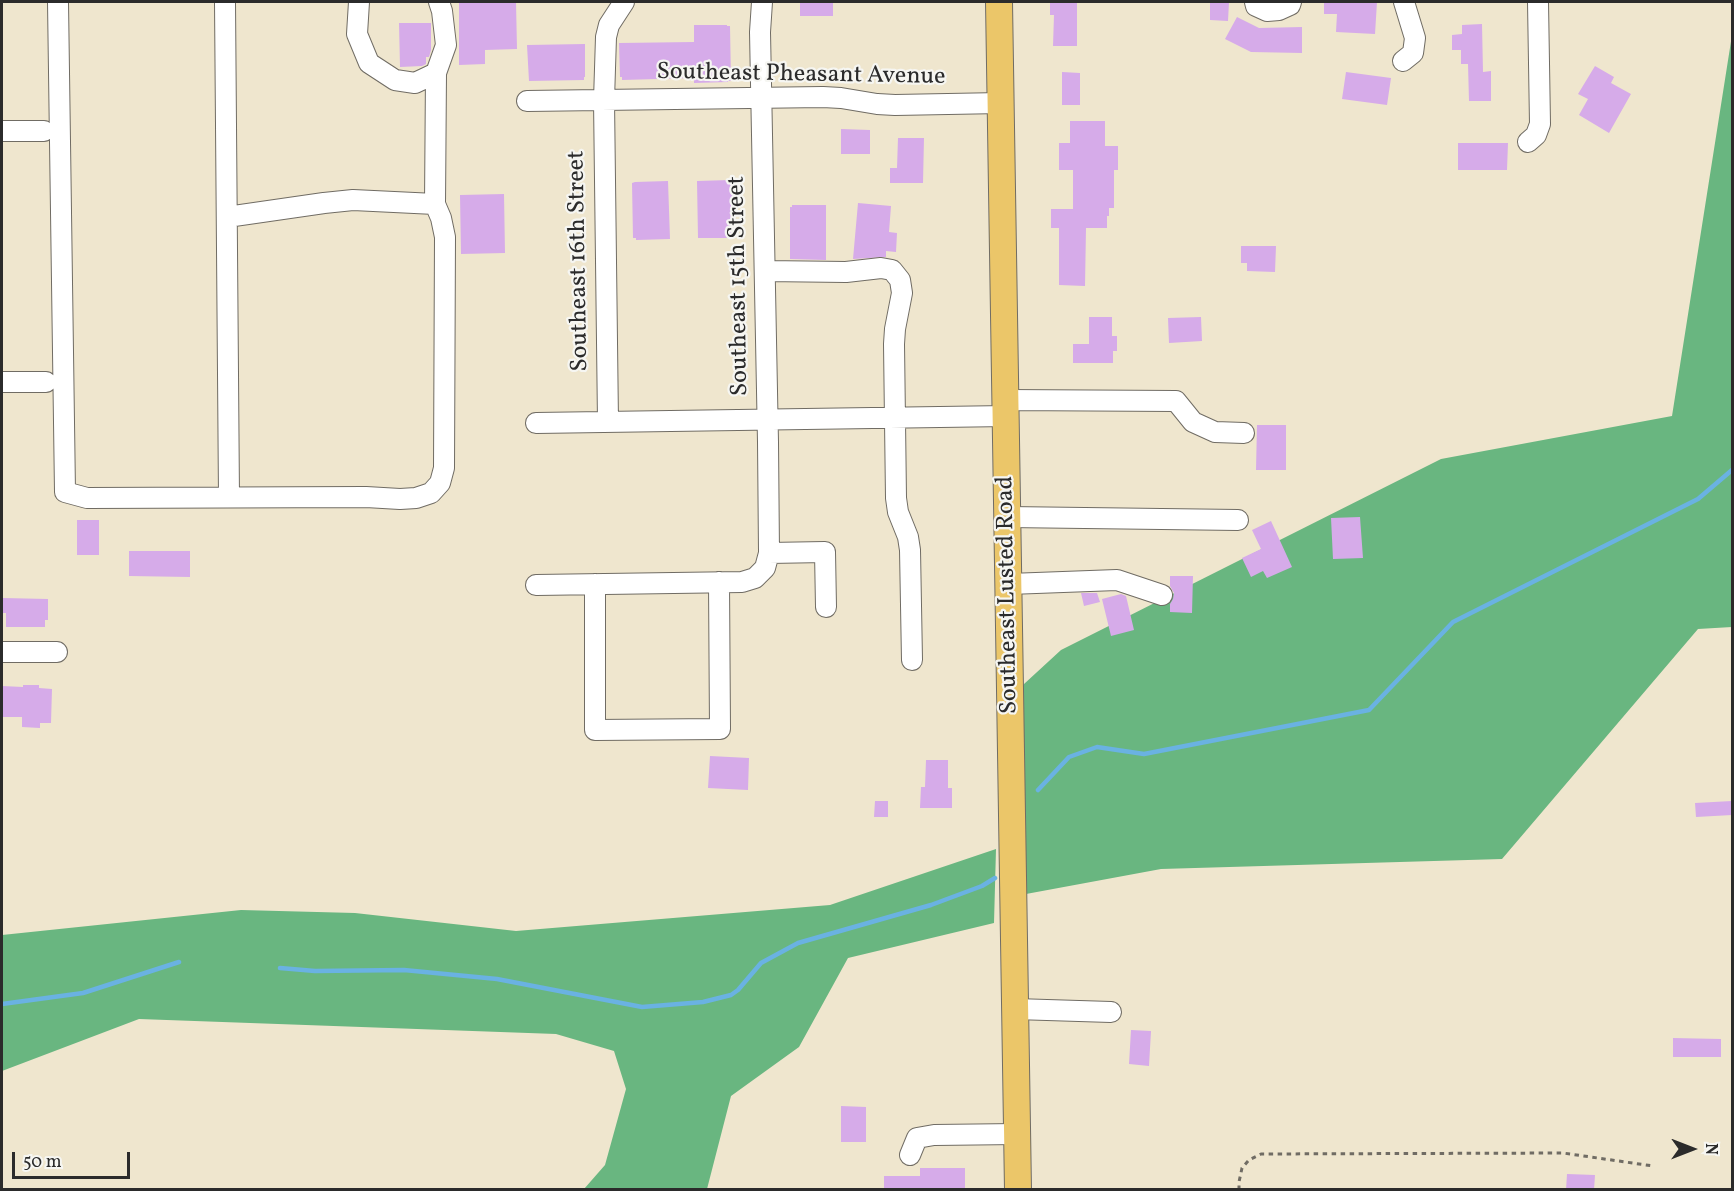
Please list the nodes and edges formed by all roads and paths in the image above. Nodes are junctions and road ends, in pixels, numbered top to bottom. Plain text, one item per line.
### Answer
1 (58, 2) edge
2 (225, 2) edge
3 (359, 2) edge
4 (439, 2) edge
5 (624, 2) edge
6 (762, 2) edge
7 (999, 2) edge
8 (1256, 2) edge
9 (1291, 2) edge
10 (1404, 2) edge
11 (1538, 2) edge
12 (1402, 61) dead end
13 (436, 74) junction
14 (762, 98) junction
15 (604, 100) junction
16 (527, 101) dead end
17 (1001, 103) junction
18 (2, 130) edge
19 (44, 131) dead end
20 (1528, 142) dead end
21 (435, 204) junction
22 (226, 217) junction
23 (765, 271) junction
24 (2, 382) edge
25 (46, 382) dead end
26 (1006, 408) junction
27 (895, 418) junction
28 (768, 420) junction
29 (608, 422) junction
30 (536, 423) dead end
31 (1244, 433) dead end
32 (229, 497) junction
33 (1008, 517) junction
34 (1238, 520) dead end
35 (767, 561) junction
36 (719, 582) junction
37 (595, 584) junction
38 (1009, 584) junction
39 (536, 585) dead end
40 (1162, 595) dead end
41 (826, 607) dead end
42 (2, 652) edge
43 (57, 652) dead end
44 (912, 660) dead end
45 (1015, 1008) junction
46 (1111, 1012) dead end
47 (1017, 1134) junction
48 (910, 1155) dead end
49 (1653, 1166) dead end
50 (1018, 1190) edge
51 (1239, 1190) edge

1 - 32 street
2 - 22 street
3 - 13 street
4 - 13 street
5 - 15 street, Southeast 16th Street
6 - 14 street, Southeast 15th Street
7 - 17 main road, Southeast Lusted Road
8 - 9 street
10 - 12 street
11 - 20 street
13 - 21 street
14 - 15 street, Southeast Pheasant Avenue
14 - 17 street, Southeast Pheasant Avenue
14 - 23 street, Southeast 15th Street
15 - 16 street, Southeast Pheasant Avenue
15 - 29 street, Southeast 16th Street
17 - 26 main road, Southeast Lusted Road
18 - 19 street
21 - 22 street
21 - 32 street
22 - 32 street
23 - 27 street
23 - 28 street, Southeast 15th Street
24 - 25 street
26 - 27 street
26 - 31 street
26 - 33 main road, Southeast Lusted Road
27 - 28 street
27 - 44 street
28 - 29 street
28 - 35 street, Southeast 15th Street
29 - 30 street
33 - 34 street
33 - 38 main road, Southeast Lusted Road
35 - 36 street
35 - 41 street
36 - 37 street
36 - 37 street
37 - 39 street
38 - 40 street
38 - 45 main road, Southeast Lusted Road
42 - 43 street
45 - 46 street
45 - 47 main road, Southeast Lusted Road
47 - 48 street
47 - 50 main road, Southeast Lusted Road
49 - 51 path

